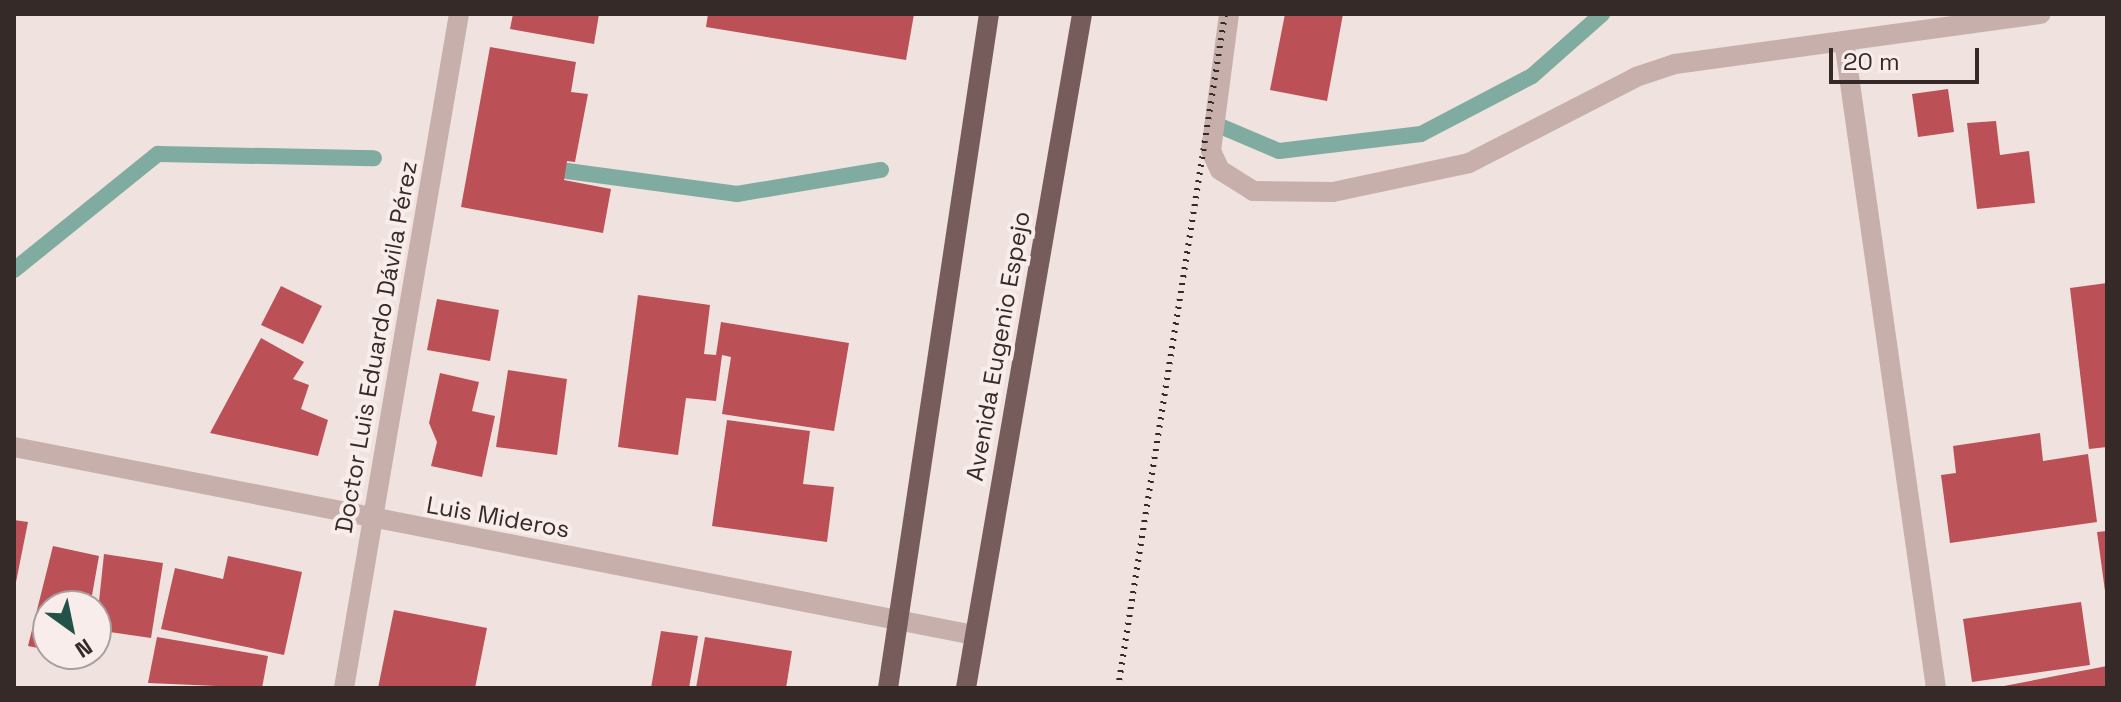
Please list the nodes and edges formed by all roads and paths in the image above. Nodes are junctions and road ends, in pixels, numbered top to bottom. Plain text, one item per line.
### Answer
1 (459, 14) edge
2 (989, 14) edge
3 (1082, 14) edge
4 (1229, 14) edge
5 (2041, 14) edge
6 (1844, 41) junction
7 (14, 447) edge
8 (373, 521) junction
9 (900, 617) junction
10 (974, 635) junction
11 (344, 688) edge
12 (888, 688) edge
13 (966, 688) edge
14 (1936, 688) edge

1 - 8 street, Doctor Luis Eduardo Dávila Pérez
2 - 9 main road
3 - 10 main road, Avenida Eugenio Espejo
4 - 6 street
5 - 6 street
6 - 14 street
7 - 8 street, Luis Mideros
8 - 9 street, Luis Mideros
8 - 11 street, Doctor Luis Eduardo Dávila Pérez
9 - 10 street, Luis Mideros
9 - 12 main road
10 - 13 main road, Avenida Eugenio Espejo

